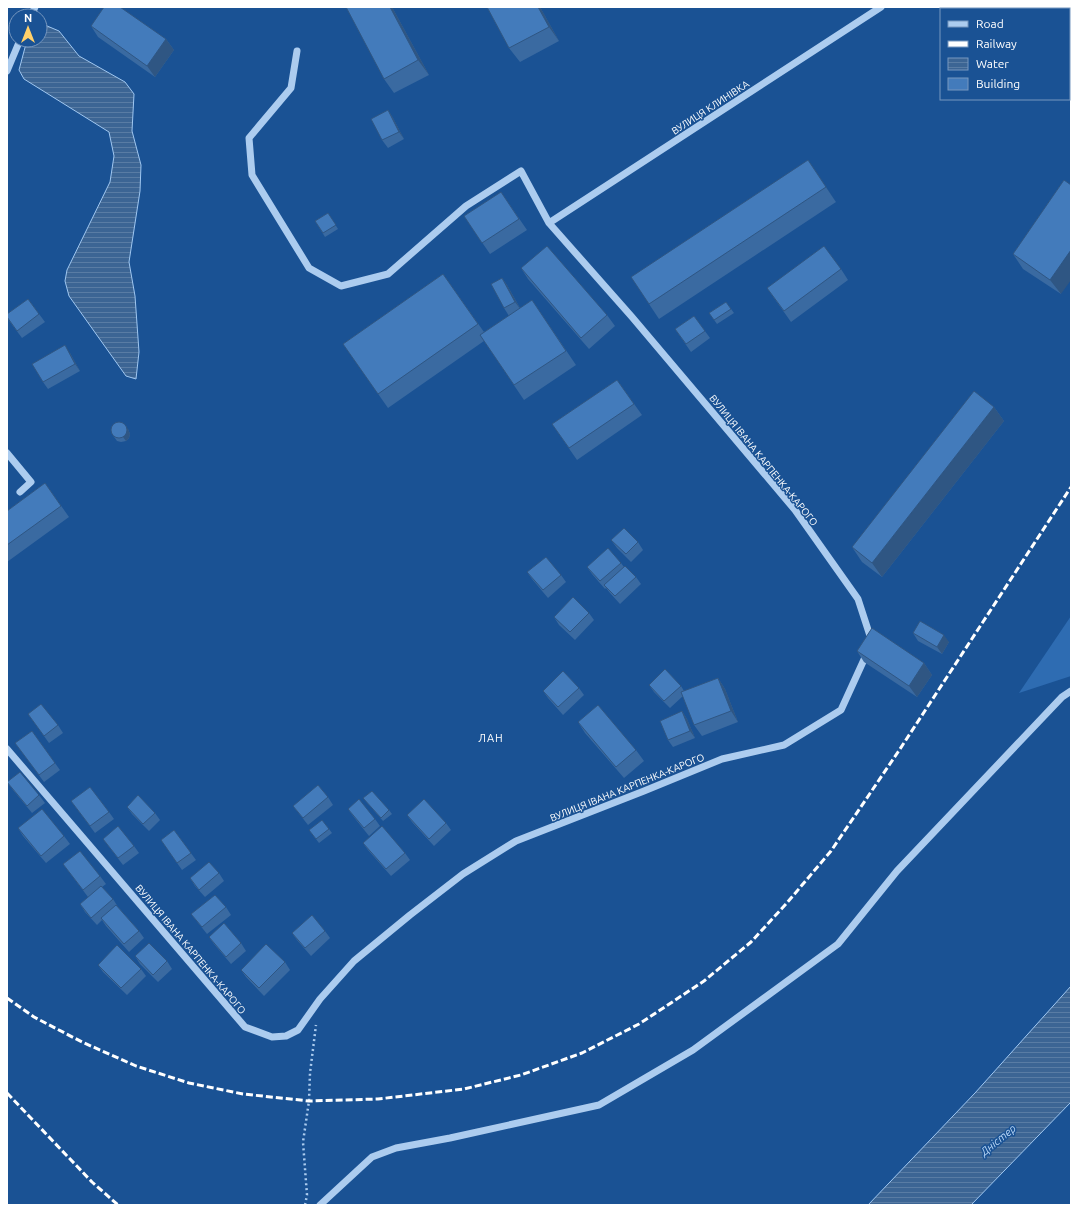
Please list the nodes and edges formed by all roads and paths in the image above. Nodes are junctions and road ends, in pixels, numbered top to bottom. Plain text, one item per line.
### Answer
1 (881, 7) edge
2 (17, 48) edge
3 (297, 51) dead end
4 (7, 71) edge
5 (549, 223) junction
6 (7, 453) edge
7 (20, 492) dead end
8 (1071, 691) edge
9 (7, 749) edge
10 (317, 1022) dead end
11 (305, 1205) edge
12 (320, 1205) edge

1 - 5 street, ВУЛИЦЯ КЛИНІВКА
2 - 4 street
3 - 5 street, ВУЛИЦЯ ІВАНА КАРПЕНКА-КАРОГО
5 - 9 street, ВУЛИЦЯ ІВАНА КАРПЕНКА-КАРОГО
6 - 7 street
8 - 12 street
10 - 11 path

